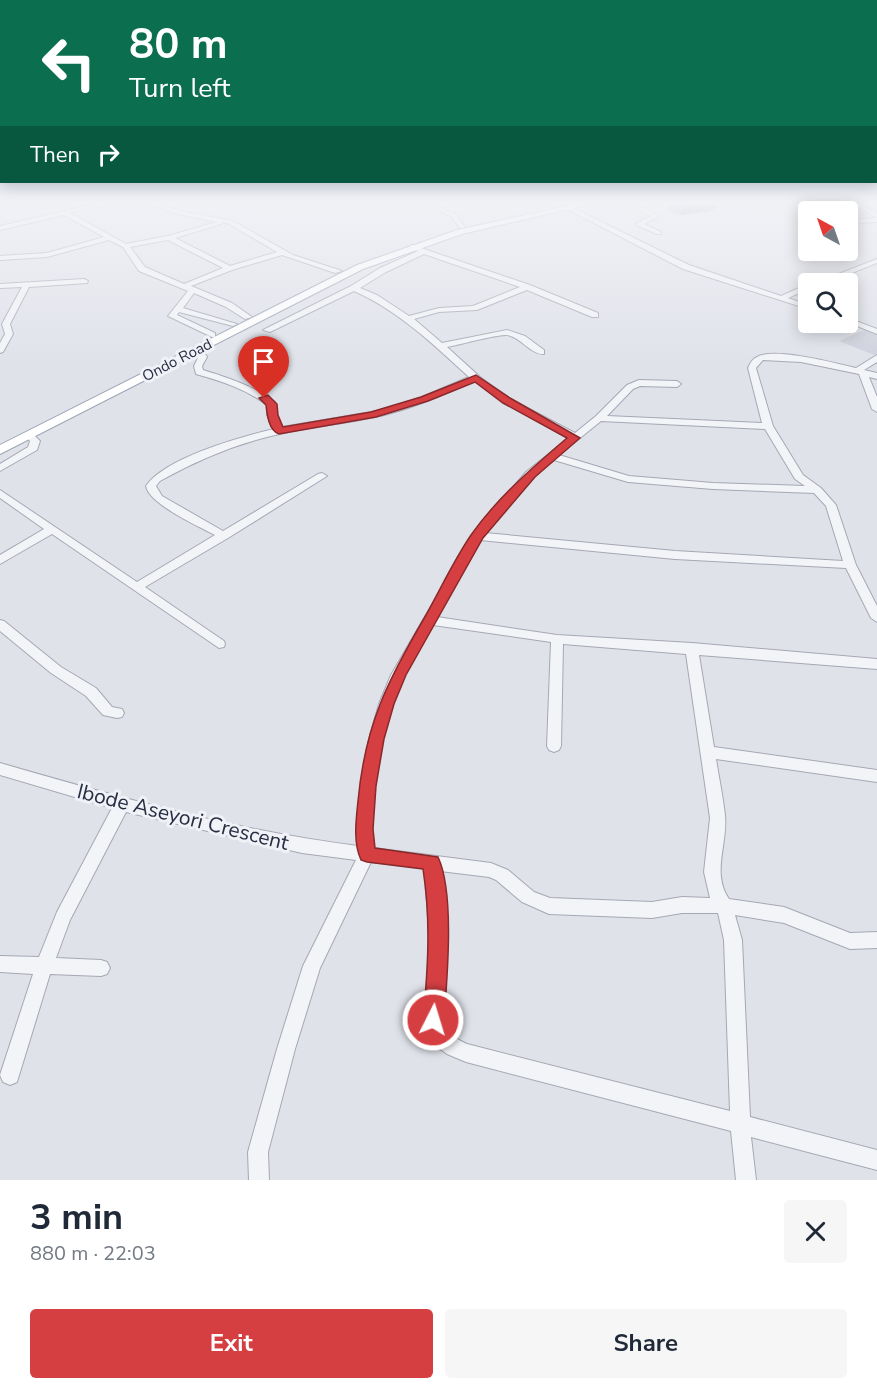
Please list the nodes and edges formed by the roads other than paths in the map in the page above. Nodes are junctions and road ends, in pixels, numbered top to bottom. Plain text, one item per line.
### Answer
1 (133, 257) edge
2 (207, 257) edge
3 (265, 257) edge
4 (297, 257) edge
5 (373, 257) edge
6 (385, 257) edge
7 (410, 257) edge
8 (443, 257) edge
9 (666, 257) edge
10 (877, 261) edge
11 (229, 268) junction
12 (338, 271) junction
13 (845, 273) edge
14 (84, 281) dead end
15 (27, 284) junction
16 (0, 285) edge
17 (185, 286) junction
18 (354, 288) junction
19 (527, 288) junction
20 (194, 289) junction
21 (798, 291) edge
22 (782, 298) junction
23 (798, 304) edge
24 (177, 309) junction
25 (595, 315) dead end
26 (248, 317) junction
27 (410, 318) junction
28 (233, 324) junction
29 (858, 324) edge
30 (3, 328) edge
31 (267, 330) dead end
32 (877, 332) edge
33 (212, 335) junction
34 (442, 346) junction
35 (0, 350) edge
36 (192, 351) junction
37 (541, 352) dead end
38 (877, 358) edge
39 (861, 371) junction
40 (877, 376) edge
41 (476, 378) junction
42 (677, 384) dead end
43 (117, 387) junction
44 (877, 409) edge
45 (599, 418) junction
46 (768, 426) junction
47 (279, 431) junction
48 (29, 435) junction
49 (575, 438) junction
50 (0, 441) edge
51 (0, 450) edge
52 (552, 456) junction
53 (0, 468) edge
54 (322, 476) dead end
55 (817, 490) junction
56 (0, 493) edge
57 (487, 524) junction
58 (52, 529) junction
59 (224, 536) junction
60 (477, 536) junction
61 (507, 539) junction
62 (0, 560) edge
63 (850, 565) junction
64 (138, 586) junction
65 (877, 618) edge
66 (428, 620) junction
67 (0, 624) edge
68 (556, 639) junction
69 (219, 644) dead end
70 (692, 648) junction
71 (877, 664) edge
72 (117, 713) dead end
73 (555, 746) dead end
74 (708, 752) junction
75 (0, 769) edge
76 (877, 776) edge
77 (122, 805) junction
78 (367, 854) junction
79 (431, 862) junction
80 (724, 906) junction
81 (877, 940) edge
82 (0, 964) edge
83 (44, 966) junction
84 (101, 968) dead end
85 (10, 1075) dead end
86 (740, 1125) junction
87 (877, 1160) edge
88 (258, 1180) edge
89 (746, 1180) edge

1 - 17 street
2 - 11 street
3 - 11 street
4 - 12 street
5 - 12 main road, Ondo Road
6 - 36 main road, Ondo Road
7 - 18 street
8 - 19 street
9 - 22 street
10 - 13 street
11 - 17 street
12 - 26 main road, Ondo Road
14 - 15 street
15 - 16 street
15 - 30 street
17 - 20 street
18 - 27 street
18 - 31 street
19 - 25 street
19 - 27 street
20 - 24 street
20 - 26 street
21 - 22 street
22 - 23 street
24 - 28 street
24 - 33 street
26 - 28 main road, Ondo Road
27 - 34 street
28 - 33 main road, Ondo Road
29 - 32 street
30 - 35 street
33 - 43 main road, Ondo Road
34 - 37 street
34 - 41 street
36 - 43 main road, Ondo Road
36 - 47 street
38 - 39 street
39 - 40 street
39 - 44 street
39 - 46 street
41 - 47 street
41 - 49 street
42 - 45 street
43 - 48 main road, Ondo Road
43 - 50 main road, Ondo Road
45 - 46 street
45 - 49 street
46 - 55 street
47 - 59 street
48 - 51 main road, Ondo Road
48 - 53 street
49 - 52 street
52 - 55 street
52 - 57 street
54 - 59 street
55 - 63 street
56 - 58 street
57 - 60 street
57 - 61 street
58 - 62 street
58 - 64 street
59 - 64 street
60 - 61 street
60 - 66 street
61 - 63 street
63 - 65 street
64 - 69 street
66 - 68 street
66 - 78 street
67 - 72 street
68 - 70 street
68 - 73 street
70 - 71 street
70 - 74 street
74 - 76 street
74 - 80 street
75 - 77 street, Ibode Aseyori Crescent
77 - 78 street, Ibode Aseyori Crescent
77 - 83 street
78 - 79 street, Ibode Aseyori Crescent
78 - 88 street
79 - 80 street, Ibode Aseyori Crescent
79 - 86 street
80 - 81 street, Ibode Aseyori Crescent
80 - 86 street
82 - 83 street
83 - 84 street
83 - 85 street
86 - 87 street
86 - 89 street

